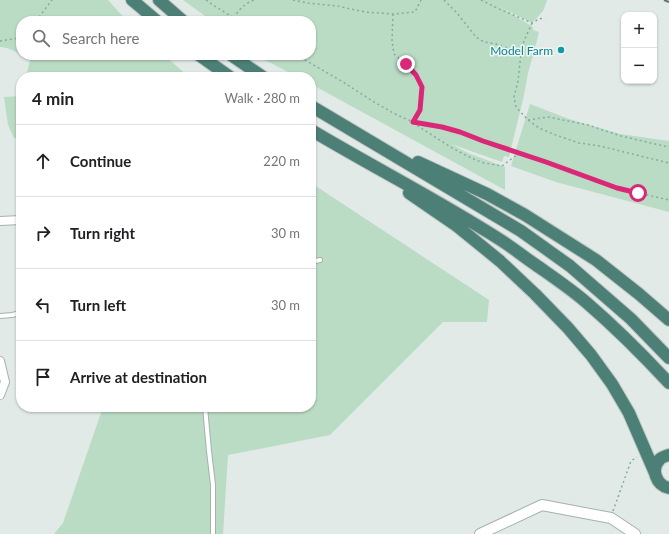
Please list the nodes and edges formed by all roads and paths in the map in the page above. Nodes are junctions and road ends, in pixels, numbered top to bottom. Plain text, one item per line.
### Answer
1 (52, 0) edge
2 (132, 0) edge
3 (159, 0) edge
4 (206, 0) edge
5 (254, 0) edge
6 (293, 0) edge
7 (421, 0) edge
8 (444, 0) edge
9 (481, 0) edge
10 (393, 14) junction
11 (40, 16) edge
12 (151, 16) edge
13 (177, 16) edge
14 (231, 16) edge
15 (235, 16) edge
16 (545, 18) dead end
17 (532, 23) junction
18 (16, 39) edge
19 (0, 41) edge
20 (521, 53) junction
21 (206, 60) edge
22 (238, 60) edge
23 (305, 60) edge
24 (223, 72) edge
25 (256, 72) edge
26 (316, 109) edge
27 (528, 120) junction
28 (413, 122) junction
29 (316, 133) edge
30 (669, 146) edge
31 (383, 149) junction
32 (519, 153) junction
33 (669, 163) edge
34 (375, 167) junction
35 (669, 200) edge
36 (16, 220) edge
37 (0, 221) edge
38 (320, 260) dead end
39 (316, 261) edge
40 (16, 314) edge
41 (0, 316) edge
42 (669, 320) edge
43 (669, 358) edge
44 (0, 361) edge
45 (669, 384) edge
46 (0, 395) edge
47 (205, 412) edge
48 (669, 455) edge
49 (631, 461) dead end
50 (655, 473) junction
51 (669, 488) edge
52 (611, 518) junction
53 (213, 534) edge
54 (480, 534) edge
55 (635, 534) edge

1 - 11 path
2 - 12 highway
3 - 13 highway
4 - 14 path
5 - 15 path
6 - 10 path
7 - 10 path
8 - 20 path
9 - 17 path
10 - 28 path
16 - 17 path
17 - 20 path
18 - 19 path
20 - 27 path
21 - 24 highway
22 - 25 highway
23 - 28 path
26 - 31 highway
27 - 30 path
27 - 33 path
28 - 32 path
28 - 32 path
29 - 34 highway
31 - 42 highway
31 - 43 highway
32 - 35 path
34 - 45 highway
34 - 50 highway
36 - 37 street
38 - 39 lane
40 - 41 lane
44 - 46 street
47 - 53 lane
48 - 50 highway
49 - 52 path
50 - 51 highway
52 - 54 street
52 - 55 street

